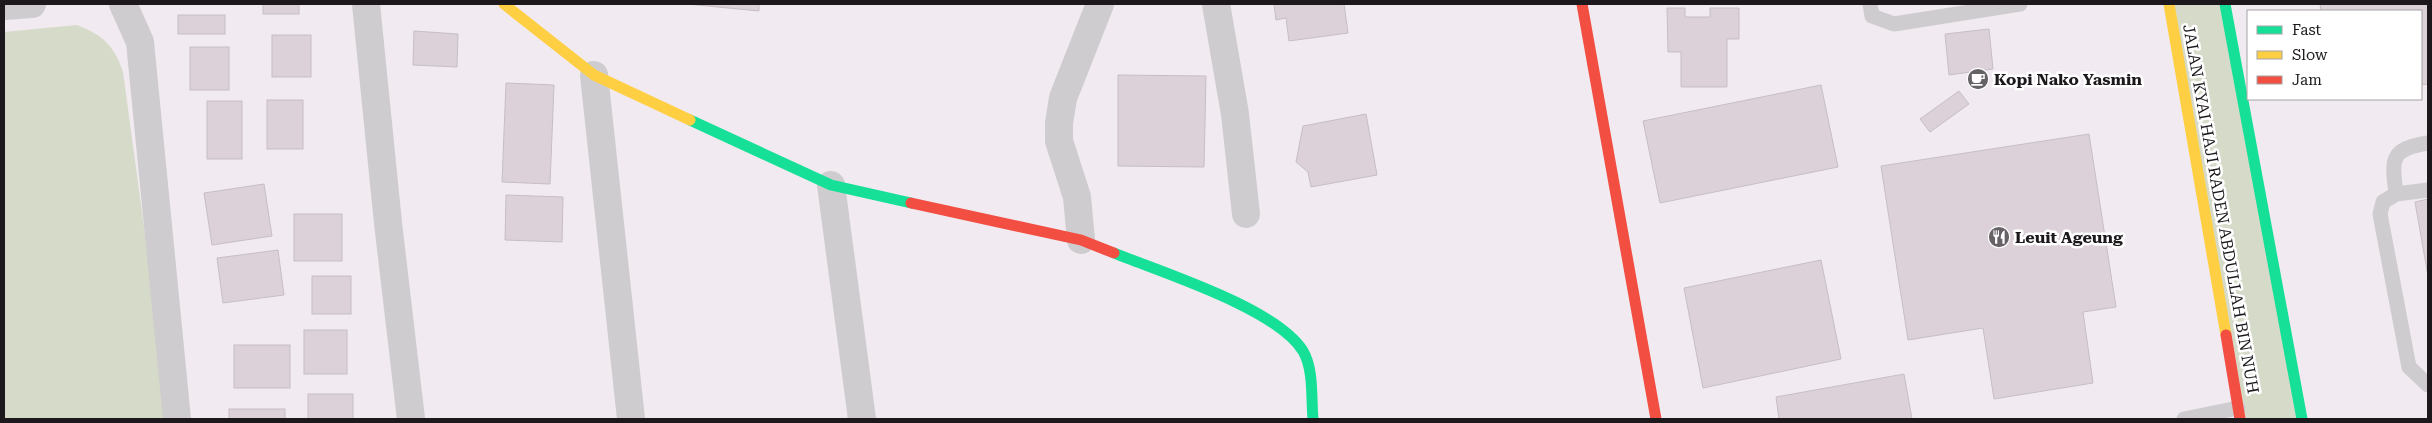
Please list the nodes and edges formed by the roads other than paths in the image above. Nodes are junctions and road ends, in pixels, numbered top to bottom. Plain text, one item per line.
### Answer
1 (32, 4) edge
2 (123, 4) edge
3 (366, 4) edge
4 (504, 4) edge
5 (1100, 4) edge
6 (1216, 4) edge
7 (1582, 4) edge
8 (1870, 4) edge
9 (2020, 4) edge
10 (2169, 4) edge
11 (2225, 4) edge
12 (4, 6) edge
13 (594, 75) junction
14 (2428, 144) edge
15 (831, 186) junction
16 (2428, 190) edge
17 (2396, 194) junction
18 (1246, 214) dead end
19 (1081, 240) junction
20 (2428, 385) edge
21 (2239, 414) edge
22 (177, 419) edge
23 (411, 419) edge
24 (631, 419) edge
25 (862, 419) edge
26 (1313, 419) edge
27 (1656, 419) edge
28 (2184, 419) edge
29 (2302, 419) edge

1 - 12 street
2 - 22 street
3 - 23 street
4 - 13 main road
5 - 19 street
6 - 18 street
7 - 27 main road
8 - 9 lane
10 - 21 main road, JALAN KYAI HAJI RADEN ABDULLAH BIN NUH
11 - 29 main road
13 - 15 main road
13 - 24 street
14 - 17 lane
15 - 19 main road
15 - 25 street
16 - 17 lane
17 - 20 lane
19 - 26 main road
21 - 28 lane

